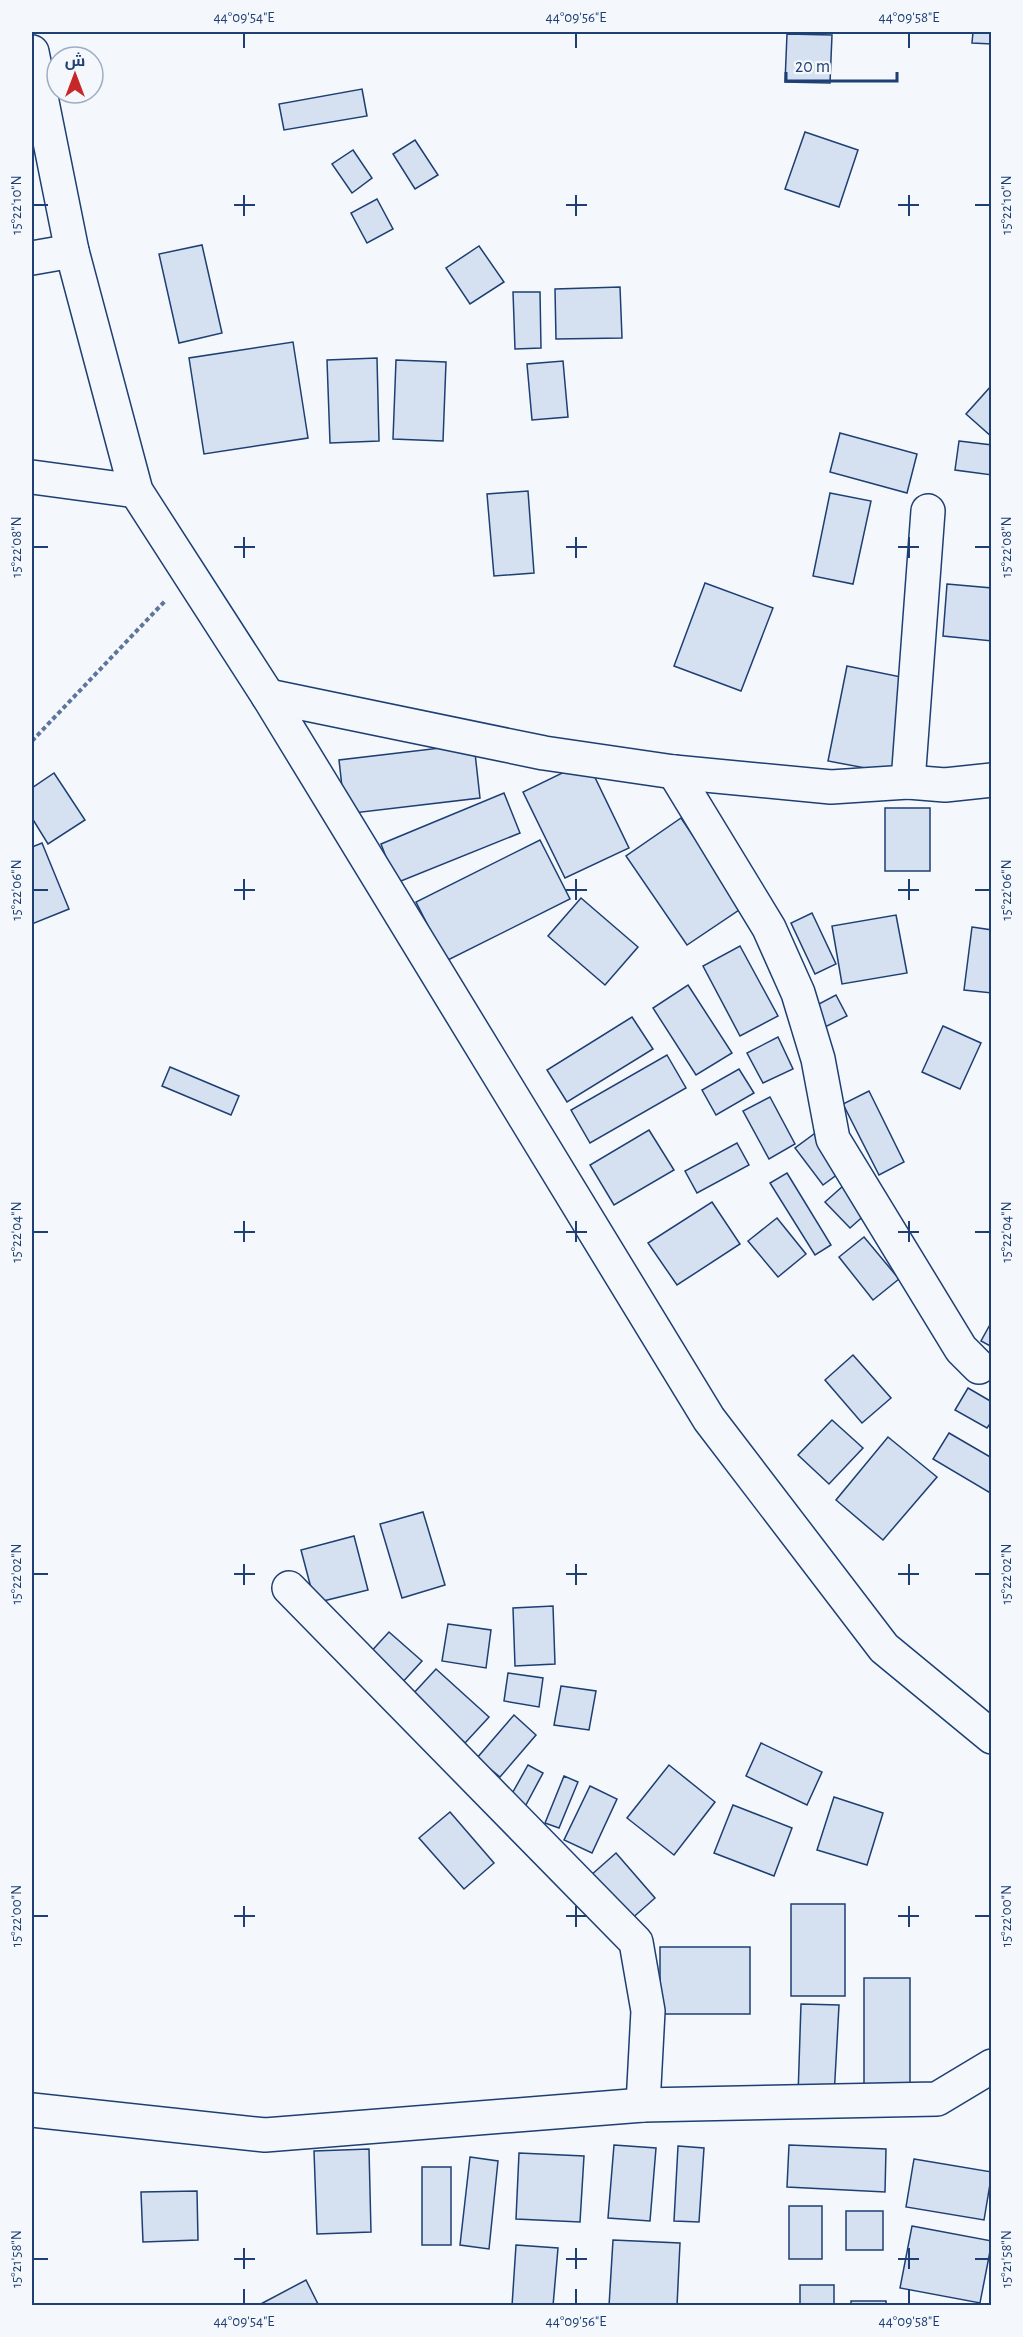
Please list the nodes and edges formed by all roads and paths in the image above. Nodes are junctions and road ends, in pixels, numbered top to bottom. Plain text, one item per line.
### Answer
1 (32, 52) edge
2 (72, 251) junction
3 (32, 258) edge
4 (32, 477) edge
5 (136, 491) junction
6 (928, 511) dead end
7 (189, 576) junction
8 (268, 696) junction
9 (32, 741) edge
10 (674, 772) junction
11 (992, 780) edge
12 (908, 782) junction
13 (979, 1367) dead end
14 (289, 1588) dead end
15 (992, 1737) edge
16 (992, 2066) edge
17 (643, 2105) junction
18 (32, 2110) edge

1 - 2 street
2 - 3 street
2 - 5 street
4 - 5 street
5 - 7 street
6 - 12 street
7 - 8 street
7 - 9 path
8 - 10 street
8 - 15 street
10 - 12 street
10 - 13 street
11 - 12 street
14 - 17 street
16 - 17 street
17 - 18 street

